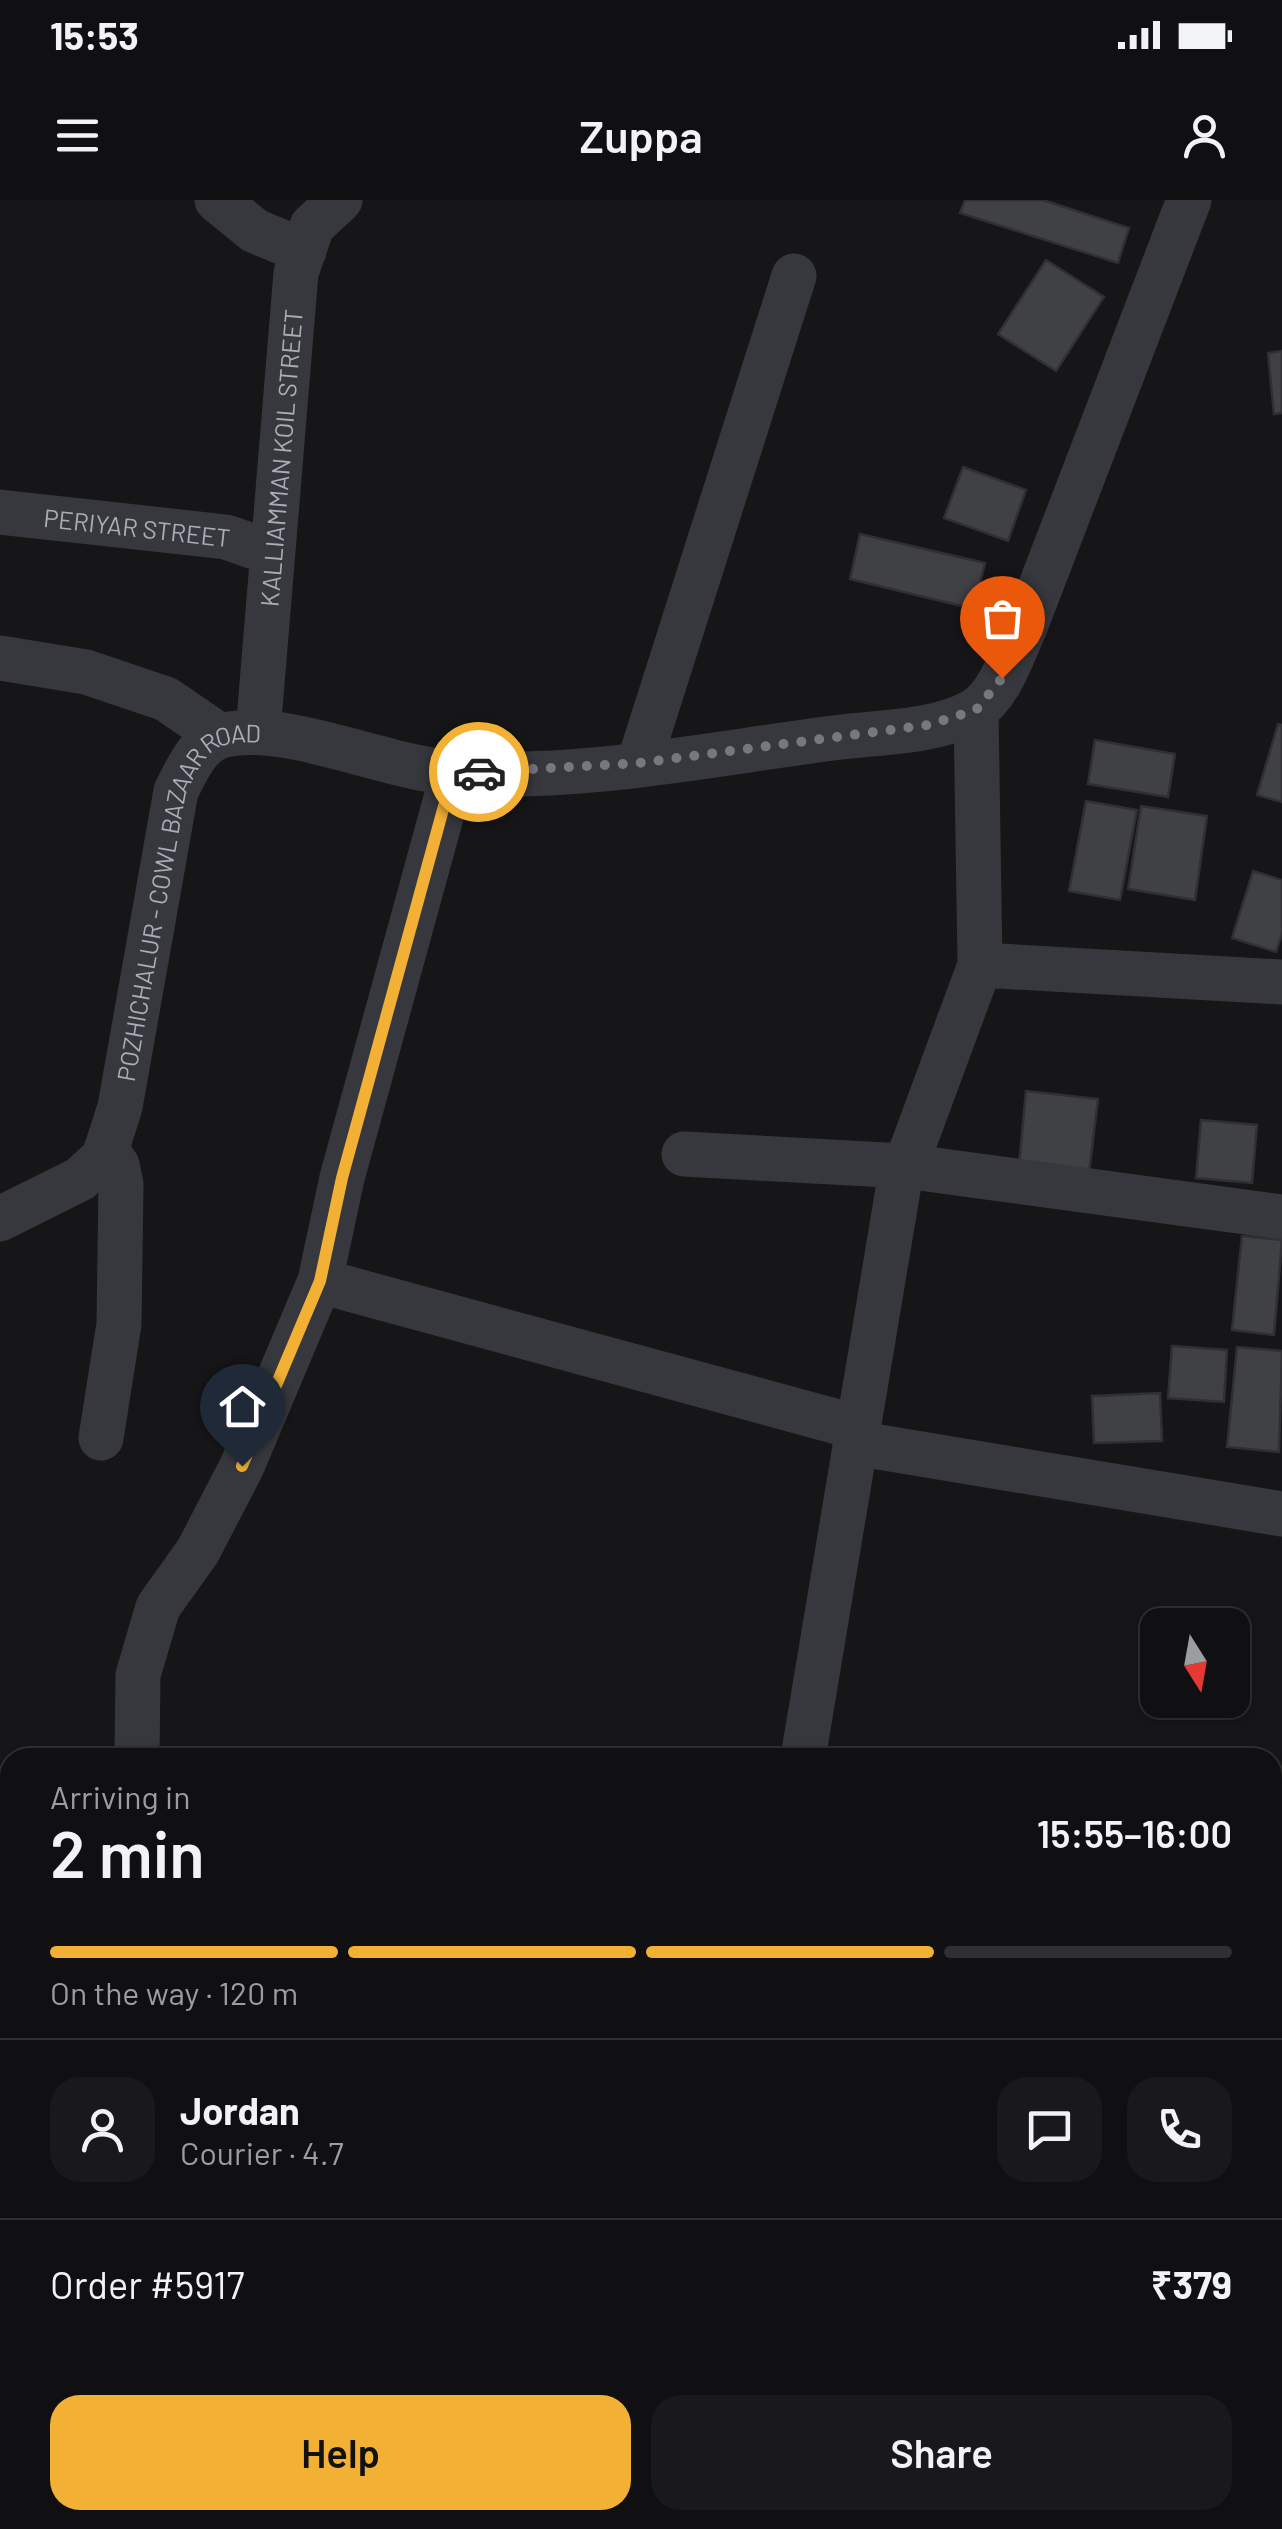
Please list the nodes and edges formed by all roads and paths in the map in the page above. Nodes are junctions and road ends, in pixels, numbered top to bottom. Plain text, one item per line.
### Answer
1 (217, 200) edge
2 (340, 200) edge
3 (1188, 200) edge
4 (304, 251) junction
5 (794, 276) dead end
6 (0, 512) edge
7 (272, 553) junction
8 (0, 658) edge
9 (976, 710) junction
10 (239, 734) junction
11 (639, 763) junction
12 (453, 773) junction
13 (980, 965) junction
14 (1282, 982) edge
15 (106, 1150) junction
16 (684, 1154) dead end
17 (905, 1166) junction
18 (1282, 1217) edge
19 (0, 1219) edge
20 (320, 1281) junction
21 (855, 1435) junction
22 (101, 1438) dead end
23 (1282, 1514) edge
24 (137, 1748) edge
25 (804, 1748) edge

1 - 4 street
2 - 4 street, KALLIAMMAN KOIL STREET
3 - 9 street
4 - 7 street, KALLIAMMAN KOIL STREET
5 - 11 street
6 - 7 street, PERIYAR STREET
7 - 10 street, KALLIAMMAN KOIL STREET
8 - 10 street
9 - 11 street, POZHICHALUR - COWL BAZAAR ROAD
9 - 13 street
10 - 12 street, POZHICHALUR - COWL BAZAAR ROAD
10 - 15 street, POZHICHALUR - COWL BAZAAR ROAD
11 - 12 street, POZHICHALUR - COWL BAZAAR ROAD
12 - 20 street
13 - 14 street
13 - 17 street
15 - 19 street, POZHICHALUR - COWL BAZAAR ROAD
15 - 22 street
16 - 17 street
17 - 18 street
17 - 21 street
20 - 21 street
20 - 24 street
21 - 23 street
21 - 25 street

